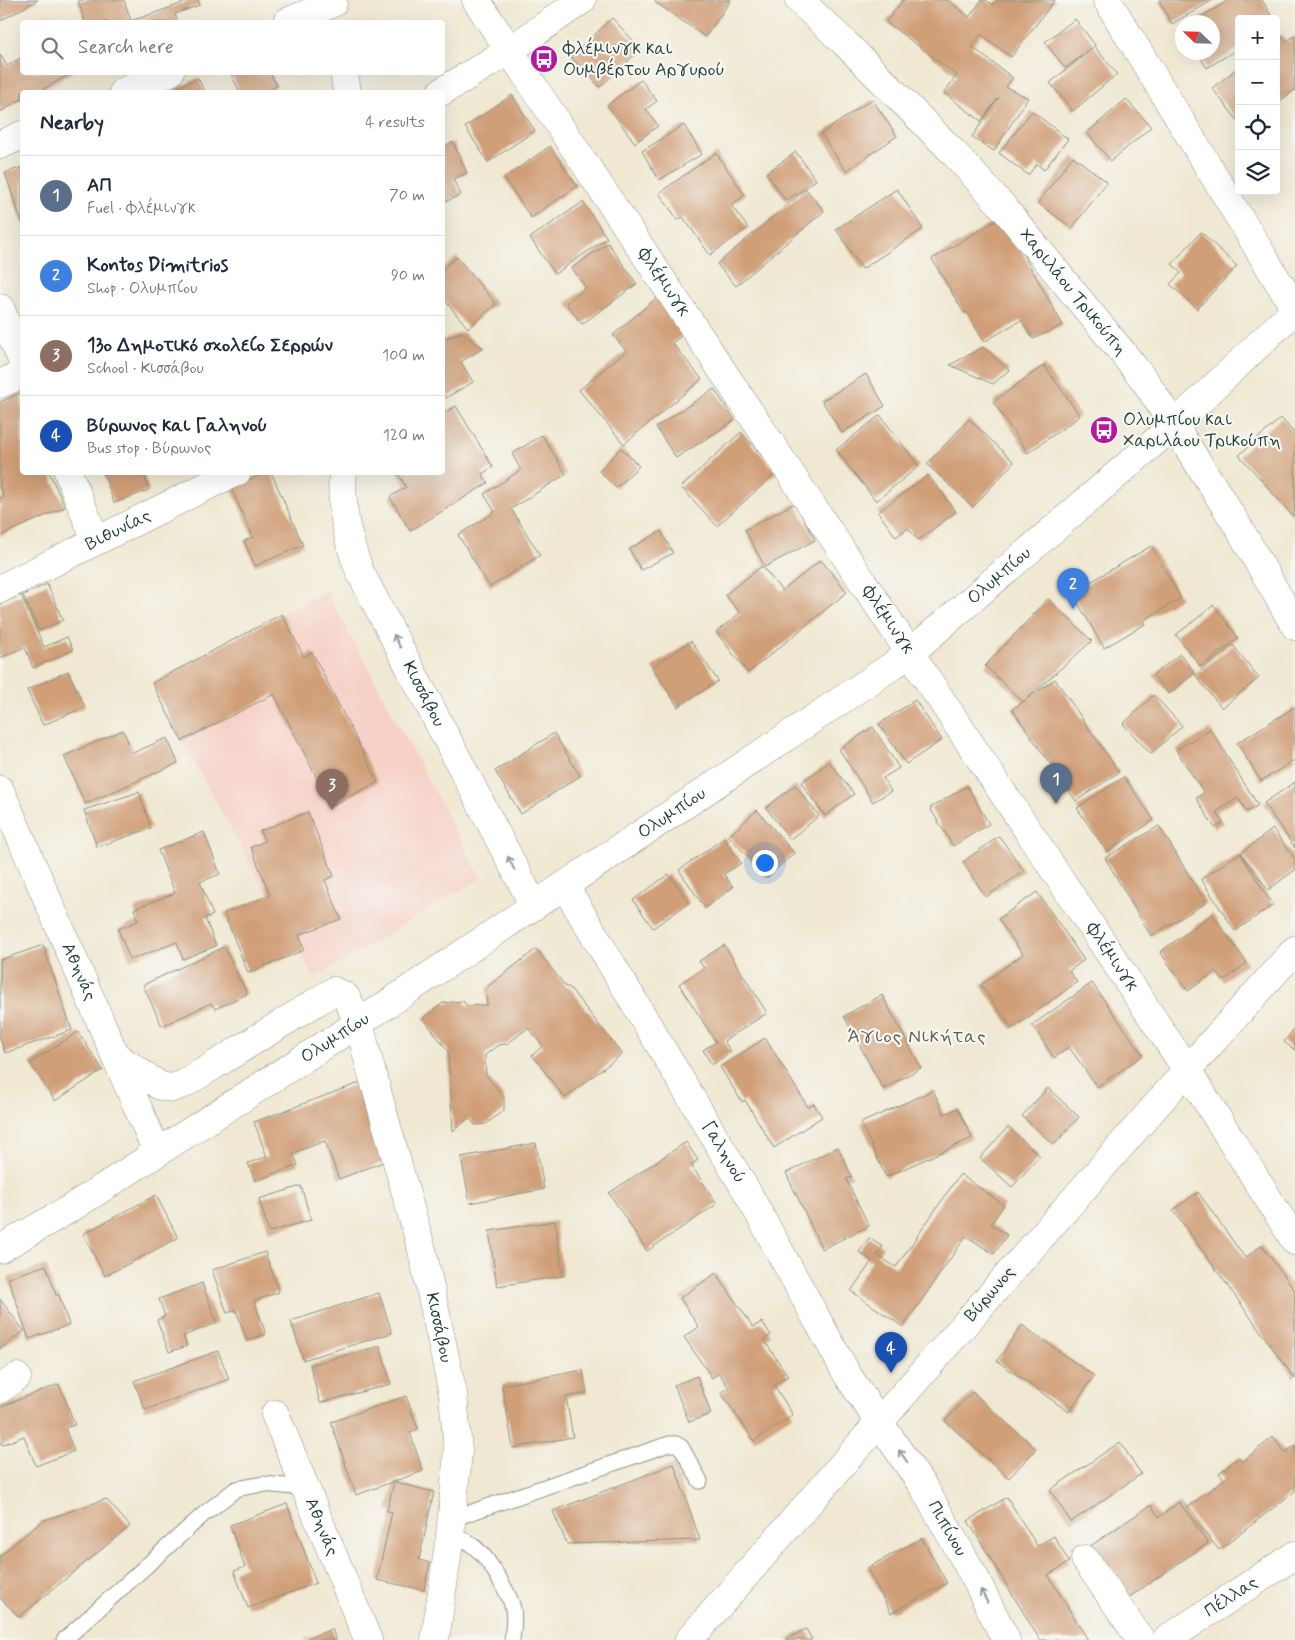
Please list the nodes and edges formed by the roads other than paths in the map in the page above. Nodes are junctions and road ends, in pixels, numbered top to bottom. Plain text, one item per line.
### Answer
1 (476, 0) edge
2 (582, 0) edge
3 (799, 0) edge
4 (1107, 0) edge
5 (334, 9) edge
6 (294, 20) edge
7 (510, 50) junction
8 (163, 75) edge
9 (345, 75) edge
10 (128, 90) edge
11 (348, 90) edge
12 (443, 90) edge
13 (20, 136) edge
14 (0, 145) edge
15 (0, 308) edge
16 (1295, 310) edge
17 (20, 355) edge
18 (20, 375) edge
19 (0, 384) edge
20 (1172, 426) junction
21 (69, 475) edge
22 (231, 475) edge
23 (343, 475) edge
24 (96, 541) junction
25 (0, 589) edge
26 (1295, 626) edge
27 (910, 653) junction
28 (0, 790) edge
29 (565, 886) junction
30 (534, 906) junction
31 (1295, 950) edge
32 (360, 1023) junction
33 (116, 1056) junction
34 (1187, 1070) junction
35 (157, 1152) junction
36 (1295, 1241) edge
37 (0, 1249) edge
38 (275, 1414) dead end
39 (879, 1421) junction
40 (700, 1481) dead end
41 (306, 1488) junction
42 (451, 1527) junction
43 (1295, 1555) edge
44 (1085, 1559) dead end
45 (64, 1640) edge
46 (368, 1640) edge
47 (435, 1640) edge
48 (512, 1640) edge
49 (689, 1640) edge
50 (1006, 1640) edge
51 (1142, 1640) edge
52 (1166, 1640) edge

1 - 7 street, Φλέμινγκ
2 - 7 street
3 - 20 street, Χαριλάου Τρικούπη
4 - 16 street
5 - 6 street
7 - 12 street
7 - 27 street, Φλέμινγκ
8 - 10 street
9 - 11 street
13 - 14 street
15 - 17 street
16 - 20 street, Ολυμπίου
18 - 19 street
20 - 26 street, Χαριλάου Τρικούπη
20 - 27 street, Ολυμπίου
21 - 24 street
22 - 24 street, Βιθυνίας
30 -> 23 street, Κισσάβου
24 - 25 street, Βιθυνίας
27 - 29 street, Ολυμπίου
27 - 34 street, Φλέμινγκ
28 - 33 street, Αθηνάς
29 - 30 street, Ολυμπίου
29 - 39 street, Γαληνού
30 - 32 street, Ολυμπίου
31 - 34 street, Βύρωνος
32 - 33 street, Κισσάβου
32 - 35 street, Ολυμπίου
32 - 42 street, Κισσάβου
33 - 35 street, Αθηνάς
34 - 36 street, Φλέμινγκ
34 - 39 street, Βύρωνος
35 - 37 street, Ολυμπίου
38 - 41 street, Αθηνάς
39 - 49 street, Βύρωνος
50 -> 39 street, Πιπίνου
40 - 42 lane
41 - 45 lane
41 - 46 street, Αθηνάς
42 - 47 street, Κισσάβου
42 - 48 lane
43 - 52 street, Πέλλας
44 - 51 street

